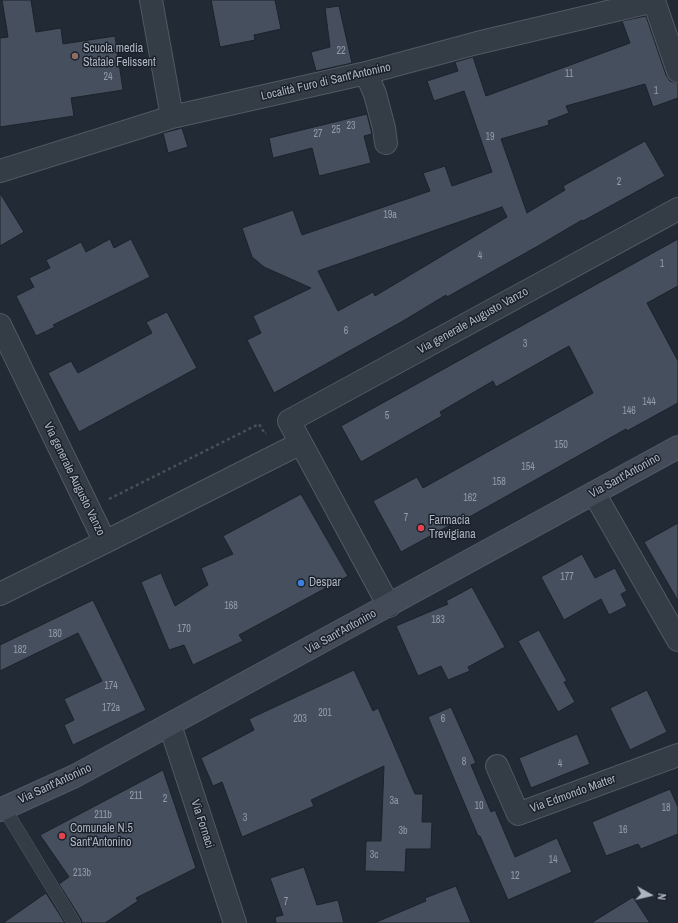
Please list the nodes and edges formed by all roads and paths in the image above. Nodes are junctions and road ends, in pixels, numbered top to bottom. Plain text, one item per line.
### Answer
1 (150, 0) edge
2 (654, 1) edge
3 (678, 71) edge
4 (366, 73) junction
5 (172, 118) junction
6 (386, 143) dead end
7 (0, 171) edge
8 (678, 209) edge
9 (0, 325) edge
10 (289, 421) junction
11 (301, 443) junction
12 (678, 447) edge
13 (594, 493) junction
14 (106, 501) dead end
15 (105, 542) junction
16 (0, 594) edge
17 (389, 606) junction
18 (678, 640) edge
19 (170, 725) junction
20 (678, 755) edge
21 (497, 766) dead end
22 (2, 809) edge
23 (74, 923) edge
24 (235, 923) edge

1 - 5 street
2 - 3 street, Località Furo di Sant'Antonino
2 - 4 street, Località Furo di Sant'Antonino
4 - 5 street, Località Furo di Sant'Antonino
4 - 6 street
5 - 7 street, Località Furo di Sant'Antonino
8 - 10 street, Via generale Augusto Vanzo
9 - 15 street, Via generale Augusto Vanzo
10 - 11 street
10 - 14 path
11 - 15 street, Via generale Augusto Vanzo
11 - 17 street
12 - 13 street, Via Sant'Antonino
13 - 17 street, Via Sant'Antonino
13 - 18 street
15 - 16 street
17 - 19 street, Via Sant'Antonino
19 - 22 street, Via Sant'Antonino
19 - 24 street, Via Fornaci
20 - 21 street, Via Edmondo Matter
22 - 23 lane

